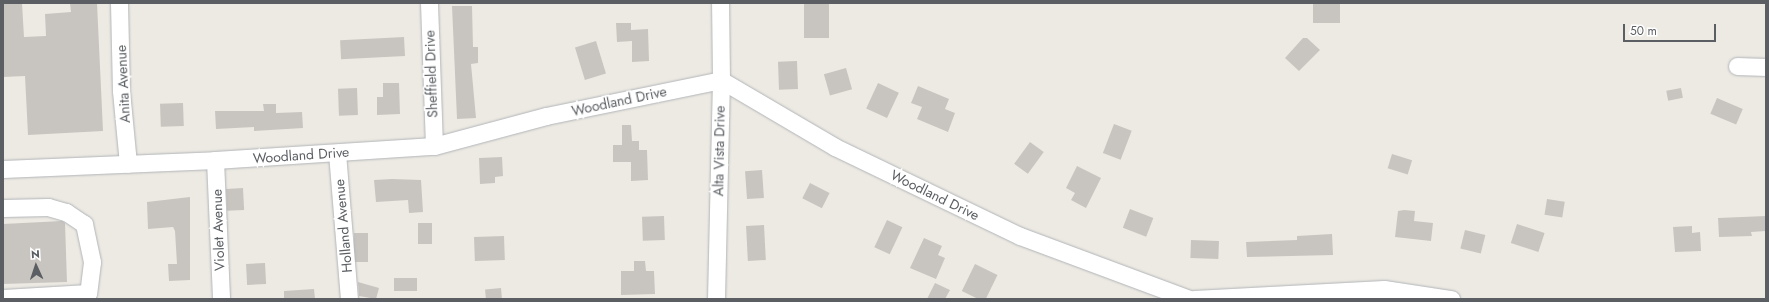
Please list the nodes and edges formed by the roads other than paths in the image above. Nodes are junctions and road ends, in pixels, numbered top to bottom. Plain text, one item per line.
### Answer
1 (119, 3) edge
2 (429, 3) edge
3 (720, 3) edge
4 (1737, 66) dead end
5 (1766, 67) edge
6 (721, 80) junction
7 (434, 146) junction
8 (337, 153) junction
9 (215, 160) junction
10 (128, 164) junction
11 (3, 169) edge
12 (3, 208) edge
13 (3, 298) edge
14 (221, 299) edge
15 (349, 299) edge
16 (716, 299) edge
17 (1189, 299) edge
18 (1194, 299) edge
19 (1451, 299) edge

1 - 10 street, Anita Avenue
2 - 7 street, Sheffield Drive
3 - 6 street, Alta Vista Drive
4 - 5 street
6 - 7 street, Woodland Drive
6 - 16 street, Alta Vista Drive
6 - 17 street, Woodland Drive
7 - 8 street, Woodland Drive
8 - 9 street, Woodland Drive
8 - 15 street, Holland Avenue
9 - 10 street, Woodland Drive
9 - 14 street, Violet Avenue
10 - 11 street, Woodland Drive
12 - 13 street
18 - 19 street

